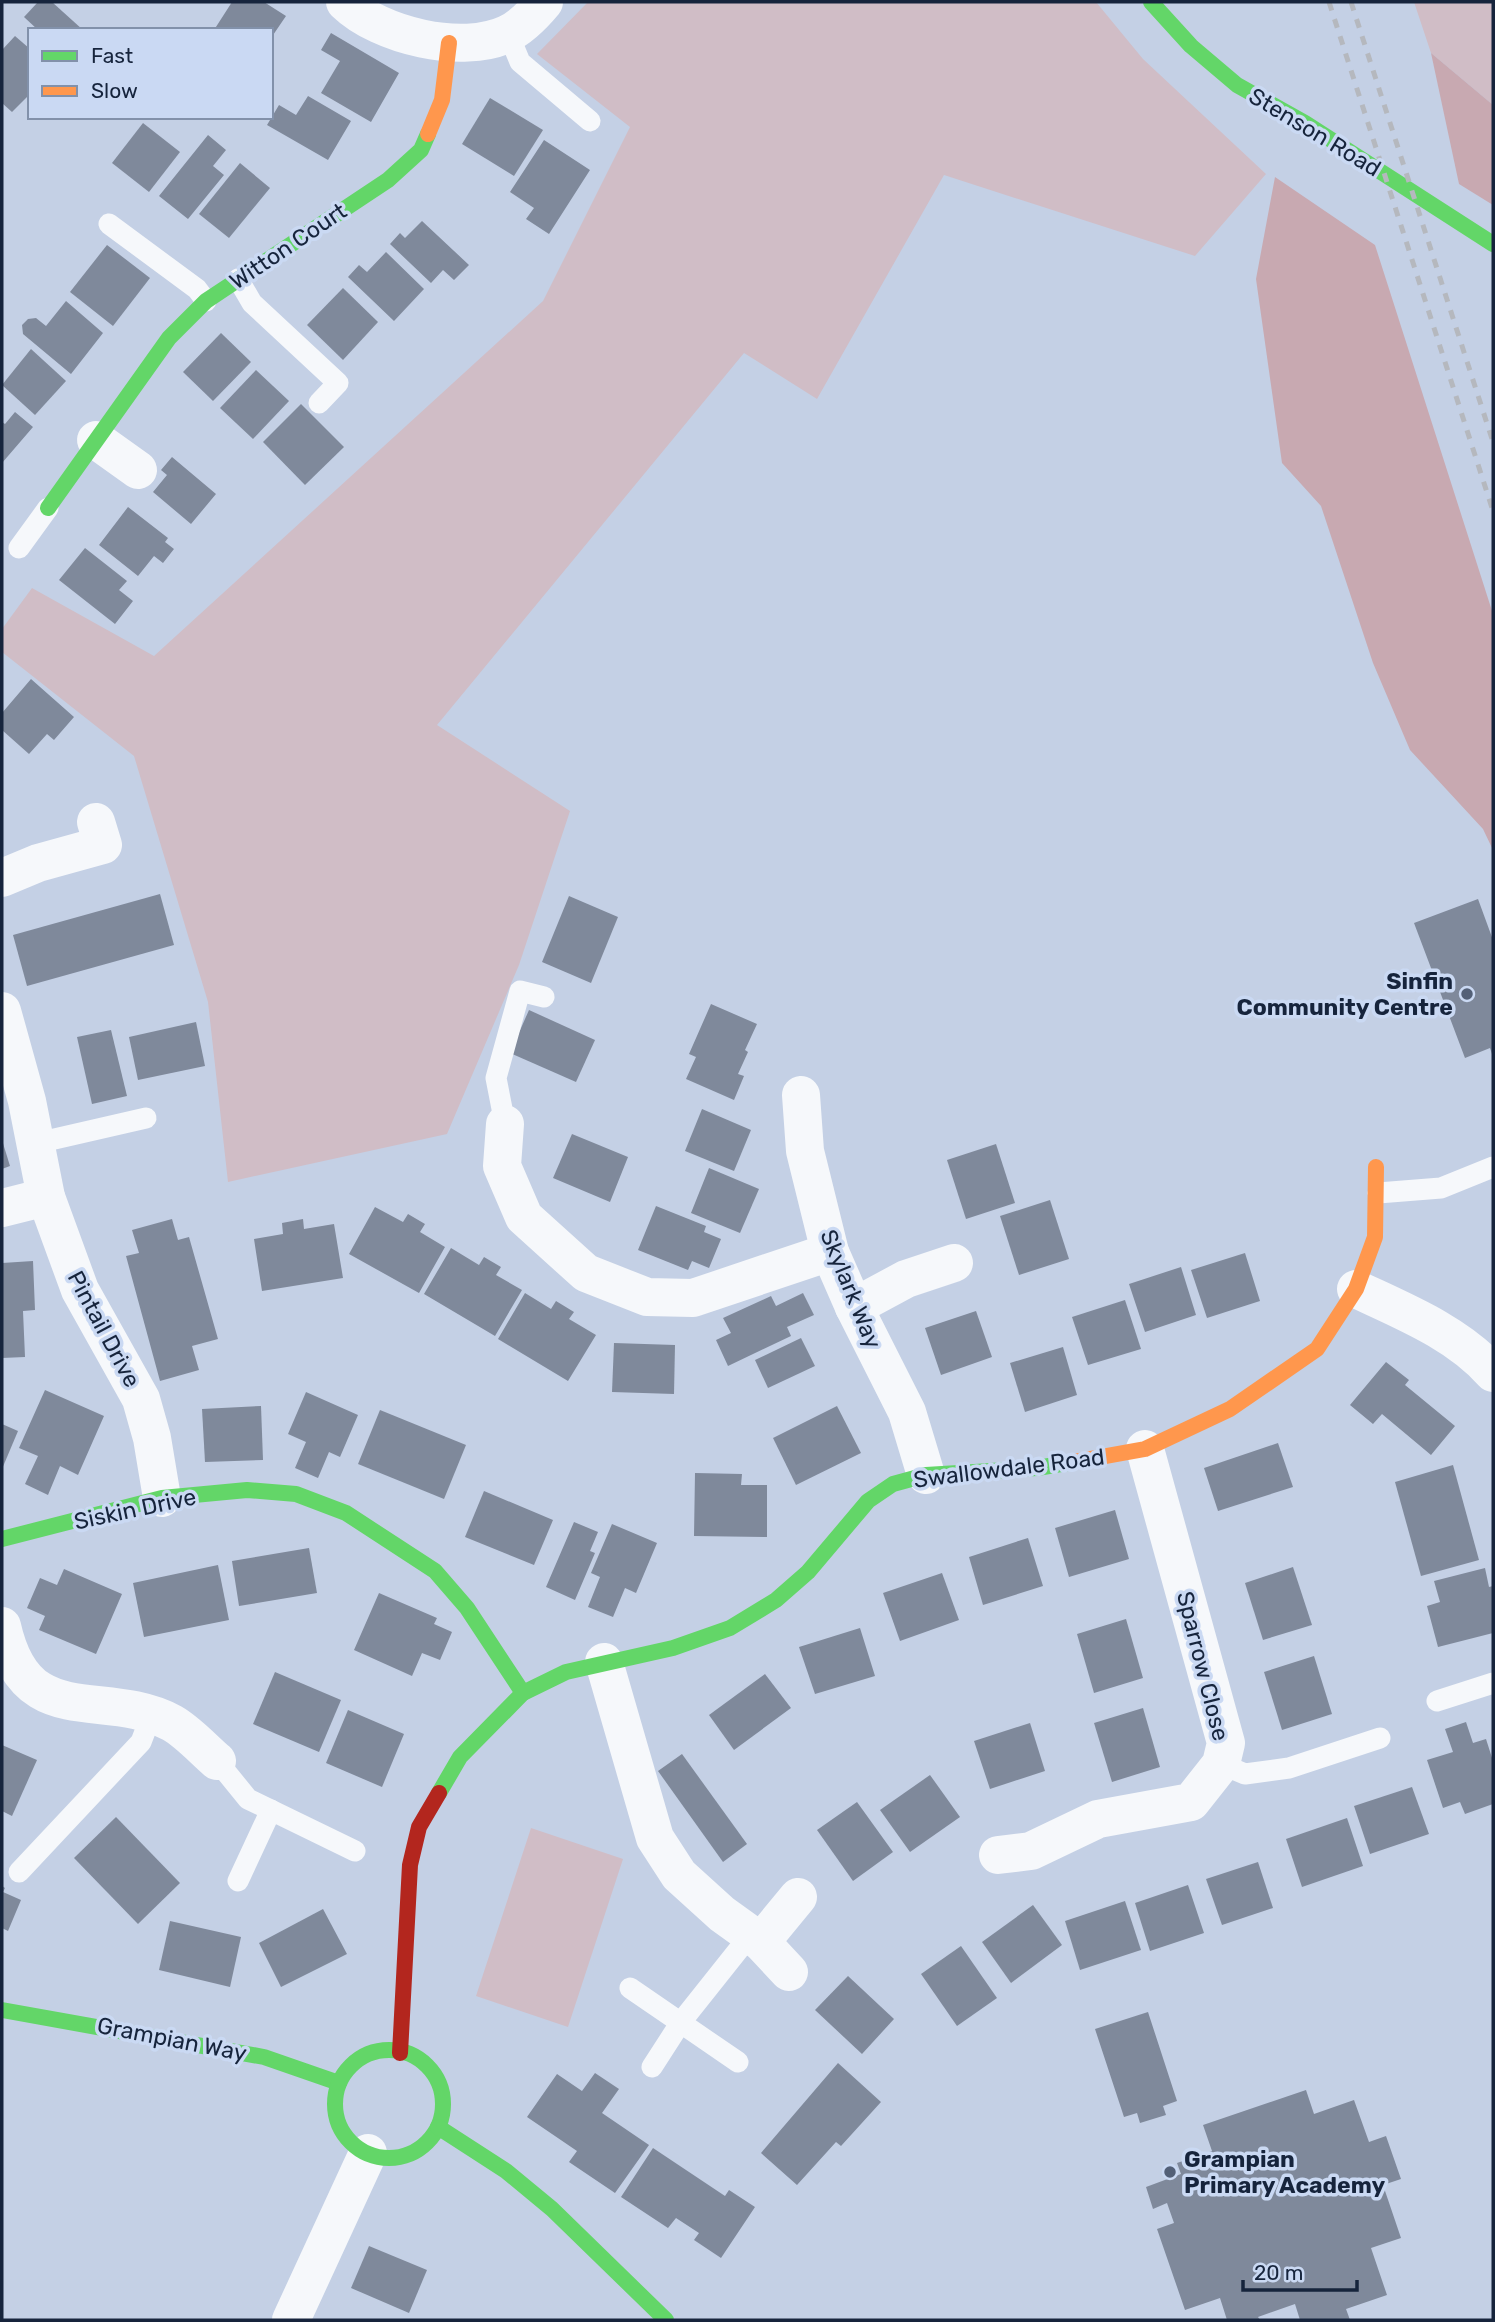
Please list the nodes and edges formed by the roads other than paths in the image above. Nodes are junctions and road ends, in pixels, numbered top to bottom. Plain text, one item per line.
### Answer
1 (345, 2) edge
2 (544, 2) edge
3 (1151, 2) edge
4 (508, 33) junction
5 (449, 43) junction
6 (590, 121) dead end
7 (109, 224) dead end
8 (1493, 244) edge
9 (238, 279) junction
10 (206, 301) junction
11 (319, 403) dead end
12 (96, 440) junction
13 (138, 470) dead end
14 (48, 508) joint
15 (19, 548) dead end
16 (96, 822) dead end
17 (2, 878) edge
18 (544, 996) dead end
19 (6, 1025) edge
20 (801, 1095) dead end
21 (146, 1118) dead end
22 (505, 1124) joint
23 (37, 1143) junction
24 (1376, 1167) dead end
25 (1493, 1167) edge
26 (1378, 1193) junction
27 (46, 1197) junction
28 (2, 1208) edge
29 (830, 1252) junction
30 (954, 1263) dead end
31 (1356, 1289) junction
32 (854, 1307) junction
33 (1493, 1373) edge
34 (1145, 1449) junction
35 (926, 1475) junction
36 (162, 1498) junction
37 (2, 1539) edge
38 (2, 1626) edge
39 (604, 1662) junction
40 (1493, 1683) edge
41 (523, 1693) junction
42 (1437, 1701) dead end
43 (151, 1716) junction
44 (1380, 1738) dead end
45 (217, 1761) joint
46 (1221, 1764) junction
47 (271, 1810) junction
48 (355, 1851) dead end
49 (998, 1855) dead end
50 (19, 1872) dead end
51 (238, 1881) dead end
52 (798, 1897) dead end
53 (756, 1938) junction
54 (789, 1972) dead end
55 (630, 1988) dead end
56 (2, 2010) edge
57 (681, 2022) junction
58 (400, 2053) junction
59 (738, 2062) dead end
60 (652, 2067) dead end
61 (339, 2083) junction
62 (438, 2127) junction
63 (368, 2153) junction
64 (290, 2320) edge
65 (666, 2320) edge

1 - 5 street
2 - 4 street
3 - 8 street, Stenson Road
4 - 5 street
4 - 6 lane
5 - 9 street, Witton Court
7 - 10 lane
9 - 10 street, Witton Court
9 - 11 lane
10 - 12 street, Witton Court
12 - 13 street
12 - 14 street, Witton Court
14 - 15 lane
16 - 17 street
18 - 22 lane
19 - 23 street, Pintail Drive
20 - 29 street, Skylark Way
21 - 23 lane
22 - 29 street
23 - 27 street, Pintail Drive
24 - 26 street, Swallowdale Road
25 - 26 lane
26 - 31 street, Swallowdale Road
27 - 28 street
27 - 36 street, Pintail Drive
29 - 32 street, Skylark Way
30 - 32 street
31 - 33 street
31 - 34 street, Swallowdale Road
32 - 35 street, Skylark Way
34 - 35 street, Swallowdale Road
34 - 46 street, Sparrow Close
35 - 39 street, Swallowdale Road
36 - 37 street, Siskin Drive
36 - 41 street, Siskin Drive
38 - 43 street
39 - 41 street, Swallowdale Road
39 - 53 street
40 - 42 lane
41 - 58 street, Swallowdale Road
43 - 45 street
43 - 50 lane
44 - 46 lane
45 - 47 lane
46 - 49 street, Sparrow Close
47 - 48 lane
47 - 51 lane
52 - 53 street
53 - 54 street
53 - 57 lane
55 - 57 lane
56 - 61 street, Grampian Way
57 - 59 lane
57 - 60 lane
58 - 61 street
58 - 62 street
61 - 63 street
62 - 63 street
62 - 65 street
63 - 64 street

